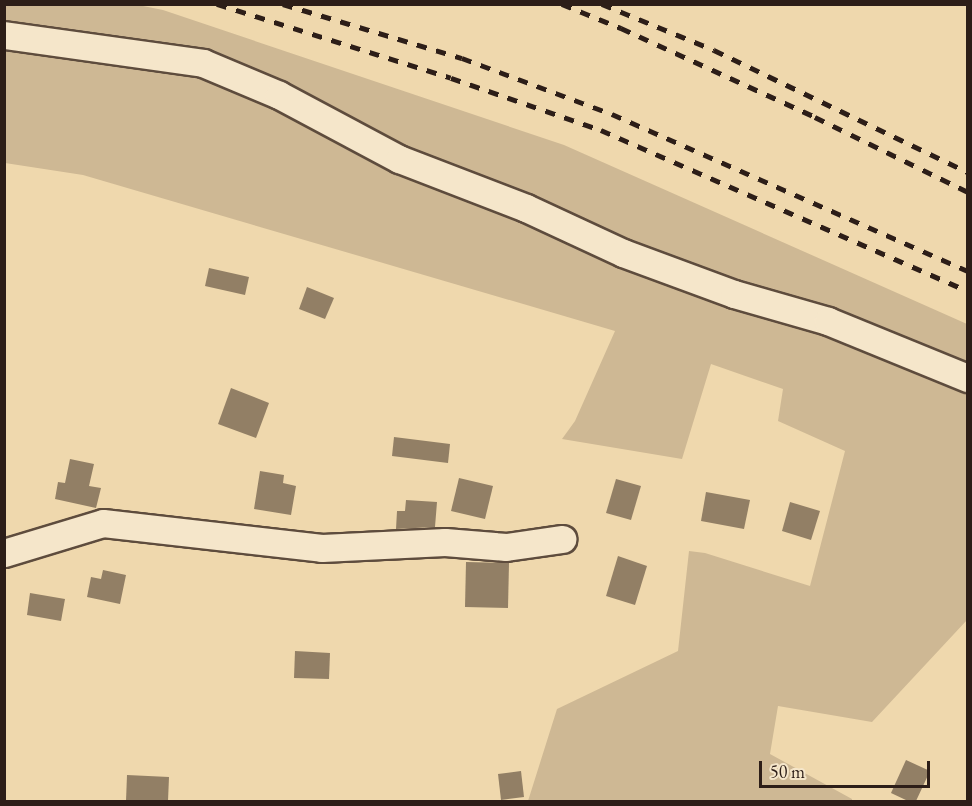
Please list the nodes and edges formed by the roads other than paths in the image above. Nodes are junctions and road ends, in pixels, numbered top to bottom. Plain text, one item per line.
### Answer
1 (4, 35) edge
2 (968, 378) edge
3 (562, 539) dead end
4 (4, 553) edge

1 - 2 street
3 - 4 street

